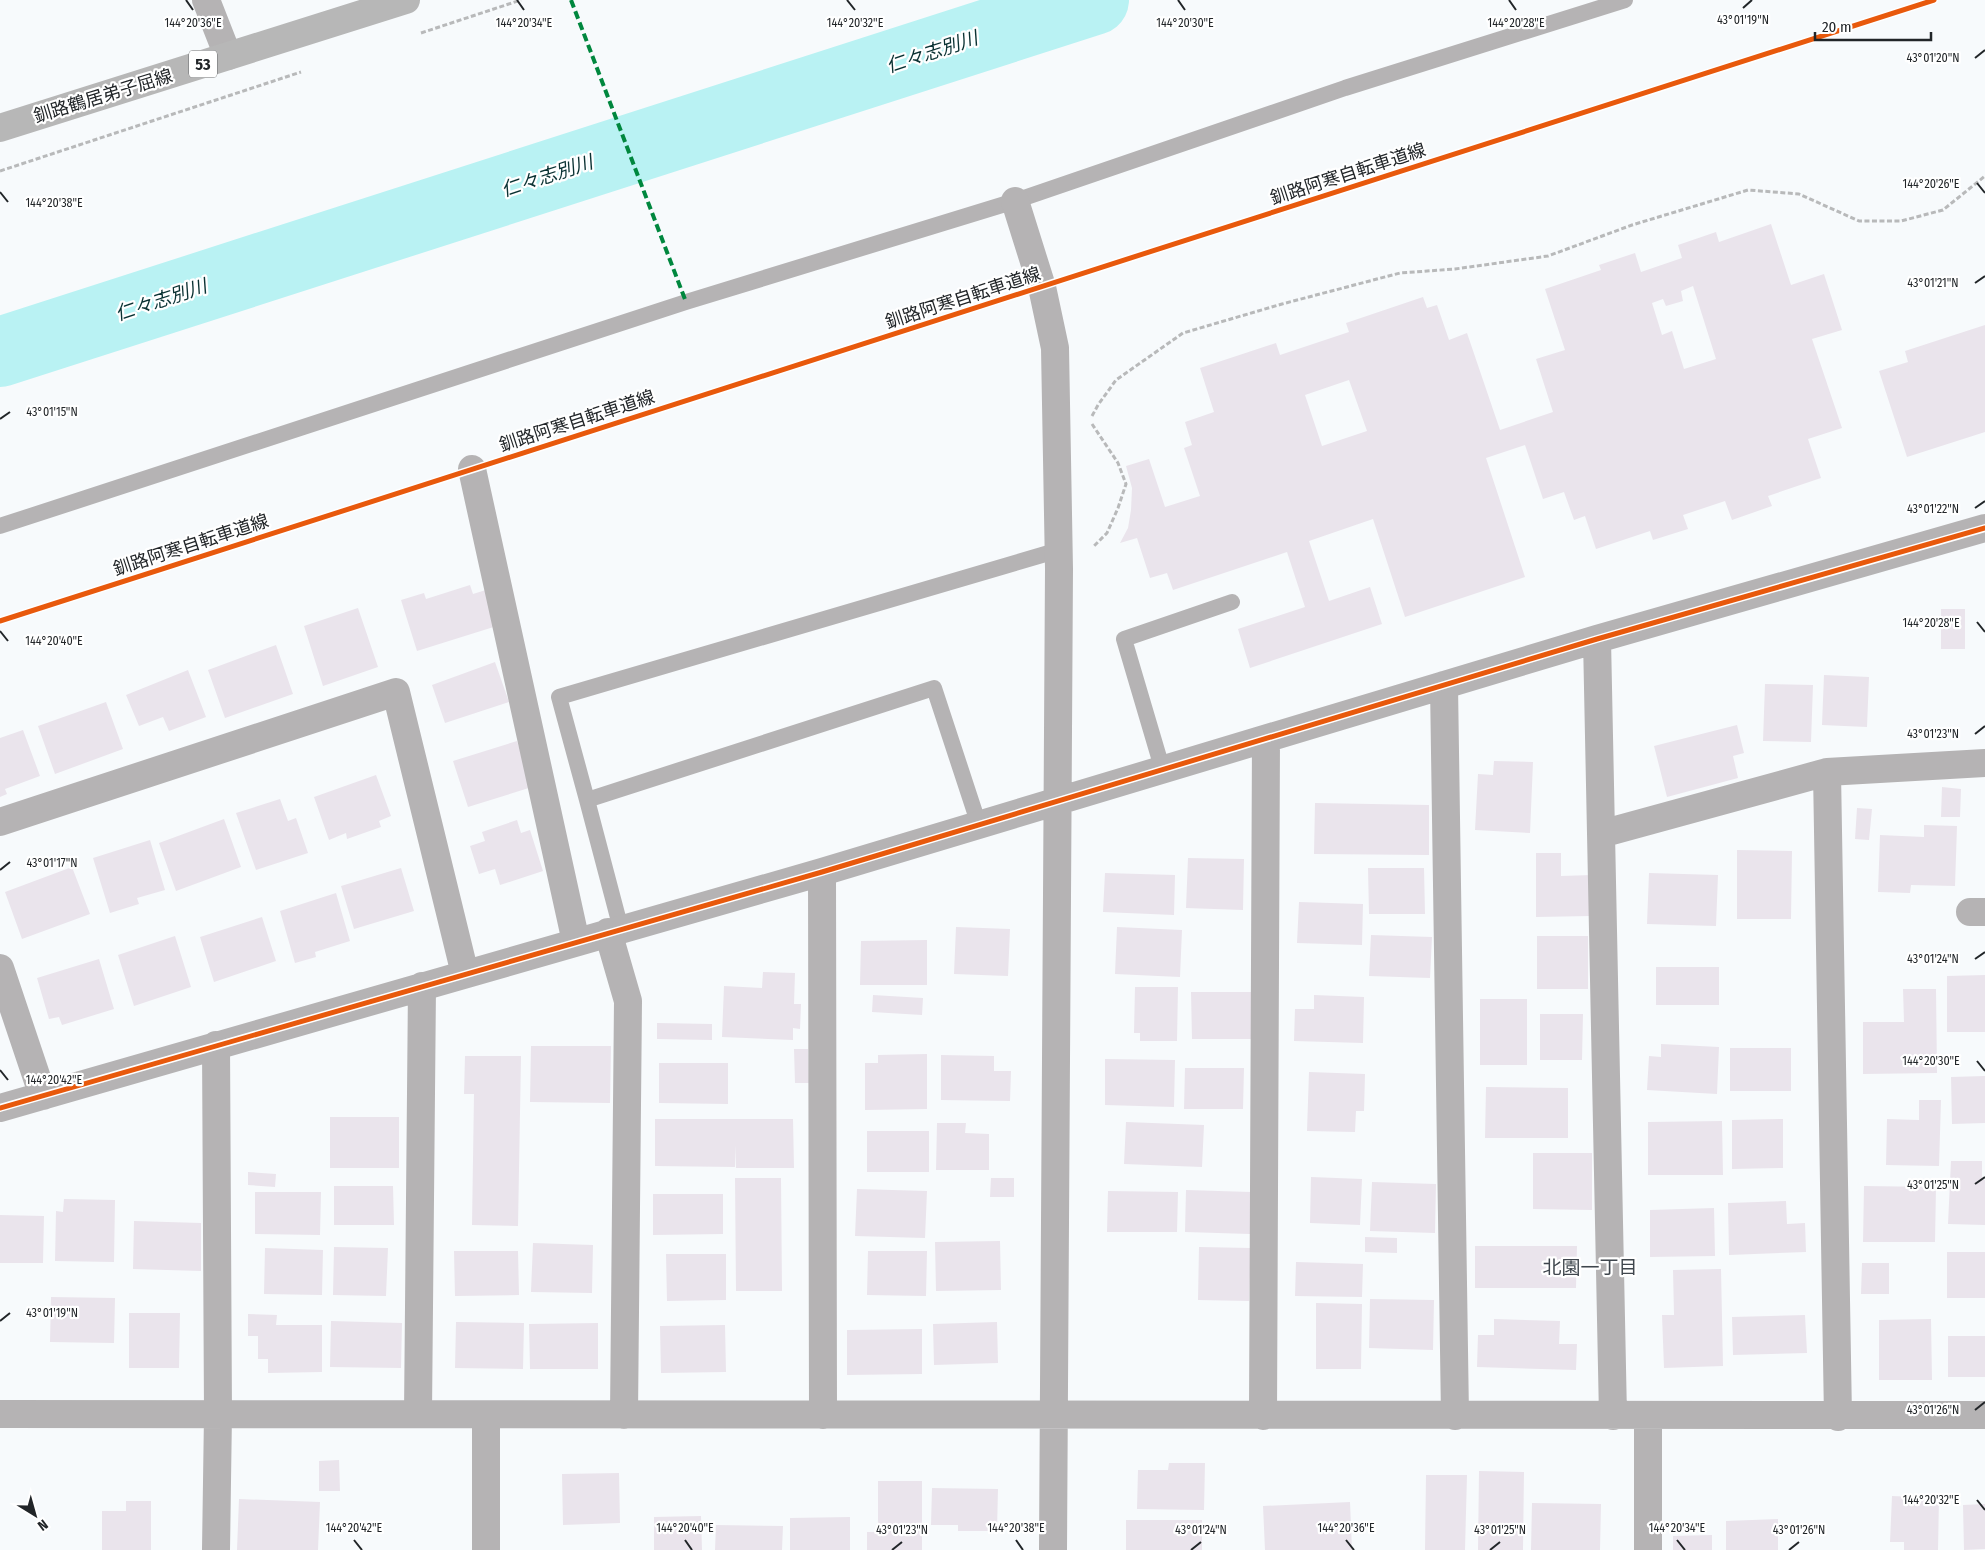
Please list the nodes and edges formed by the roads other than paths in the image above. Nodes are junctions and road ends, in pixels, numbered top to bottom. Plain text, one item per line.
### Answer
1 (206, 0) edge
2 (406, 0) edge
3 (1625, 0) edge
4 (228, 56) junction
5 (0, 128) edge
6 (1015, 202) junction
7 (472, 469) dead end
8 (0, 526) edge
9 (1985, 528) edge
10 (1059, 560) junction
11 (1232, 602) dead end
12 (1597, 639) junction
13 (1444, 685) junction
14 (1266, 739) junction
15 (1985, 763) edge
16 (1163, 771) junction
17 (1827, 772) junction
18 (587, 800) junction
19 (1057, 802) junction
20 (0, 822) edge
21 (979, 825) junction
22 (1601, 834) junction
23 (822, 872) junction
24 (615, 931) junction
25 (576, 942) junction
26 (0, 968) edge
27 (466, 974) junction
28 (422, 986) junction
29 (216, 1046) junction
30 (43, 1096) junction
31 (0, 1108) edge
32 (0, 1414) edge
33 (218, 1414) junction
34 (418, 1414) junction
35 (486, 1414) junction
36 (624, 1415) junction
37 (823, 1415) junction
38 (1053, 1415) junction
39 (1985, 1415) edge
40 (1263, 1416) junction
41 (1456, 1416) junction
42 (1613, 1416) junction
43 (1648, 1416) junction
44 (1838, 1417) junction
45 (216, 1550) edge
46 (486, 1550) edge
47 (1053, 1550) edge
48 (1648, 1550) edge

1 - 4 street
2 - 4 main road, 釧路鶴居弟子屈線 / 53
3 - 6 lane
4 - 5 main road, 釧路鶴居弟子屈線 / 53
6 - 8 lane
6 - 10 street
7 - 25 street
9 - 12 street
10 - 18 lane
10 - 19 street
11 - 16 lane
12 - 13 street
12 - 22 street
13 - 14 street
13 - 41 street
14 - 16 street
14 - 40 street
15 - 17 street
16 - 19 street
17 - 22 street
17 - 44 street
18 - 21 lane
18 - 24 lane
19 - 21 street
19 - 38 street
20 - 27 street
21 - 23 street
22 - 42 street
23 - 24 street
23 - 37 street
24 - 25 street
24 - 36 street
25 - 27 street
26 - 30 street
27 - 28 street
28 - 29 street
28 - 34 street
29 - 30 street
29 - 33 street
30 - 31 street
32 - 33 street
33 - 34 street
33 - 45 street
34 - 35 street
35 - 36 street
35 - 46 street
36 - 37 street
37 - 38 street
38 - 40 street
38 - 47 street
39 - 44 street
40 - 41 street
41 - 42 street
42 - 43 street
43 - 44 street
43 - 48 street

